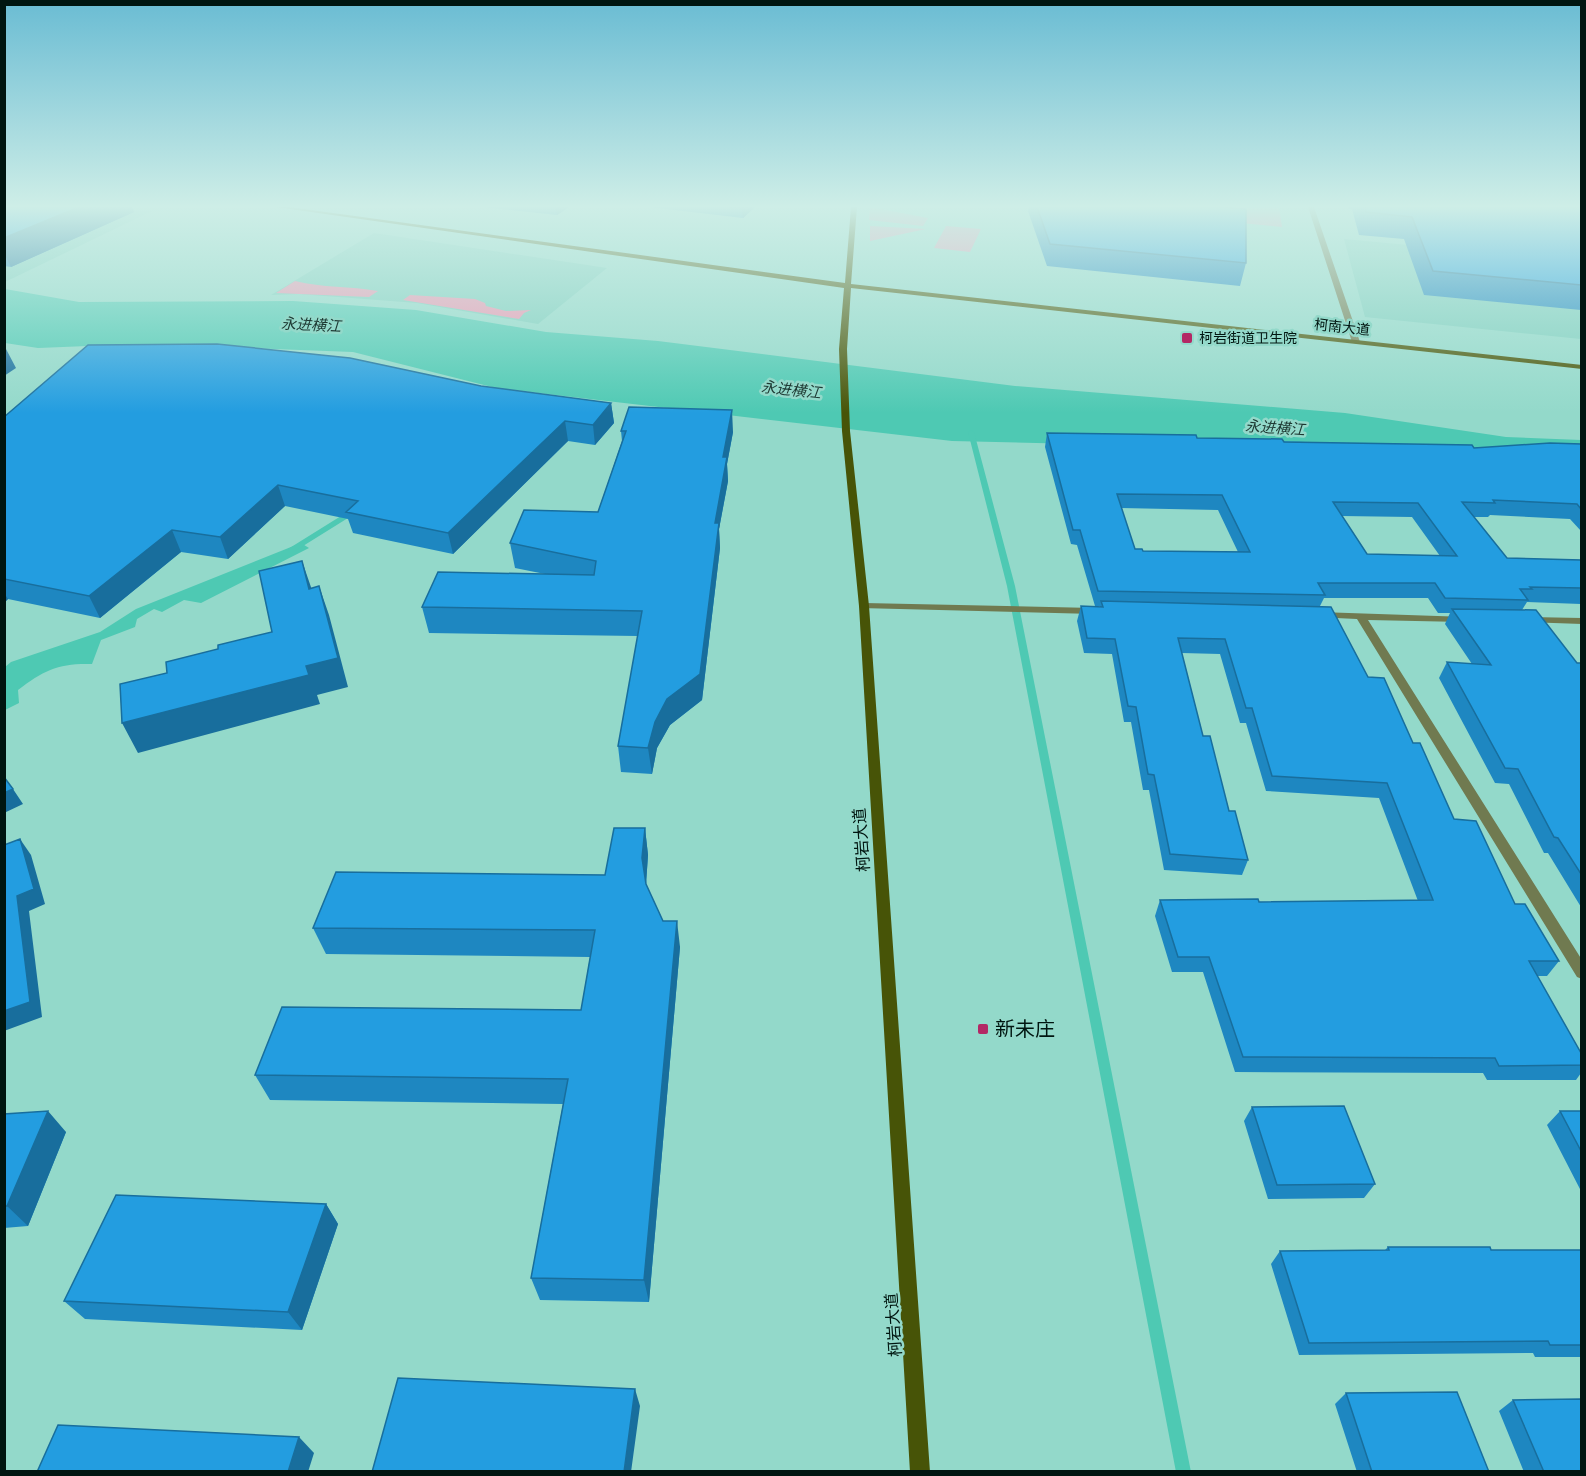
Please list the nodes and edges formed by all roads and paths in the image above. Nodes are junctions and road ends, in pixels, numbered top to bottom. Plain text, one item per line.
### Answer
1 (775, 276) edge
2 (849, 276) edge
3 (1334, 276) edge
4 (848, 286) junction
5 (1356, 342) junction
6 (1581, 367) edge
7 (864, 606) junction
8 (1104, 611) edge
9 (1302, 615) edge
10 (1360, 616) junction
11 (1477, 619) edge
12 (1512, 620) edge
13 (1581, 621) edge
14 (1581, 973) edge
15 (920, 1472) edge

1 - 4 main road, 柯南大道
2 - 4 main road, 柯岩大道
3 - 5 street
4 - 5 main road, 柯南大道
4 - 7 main road, 柯岩大道
5 - 6 main road, 柯南大道
7 - 8 street
7 - 15 main road, 柯岩大道
9 - 10 street
10 - 11 street
10 - 14 street
12 - 13 street

